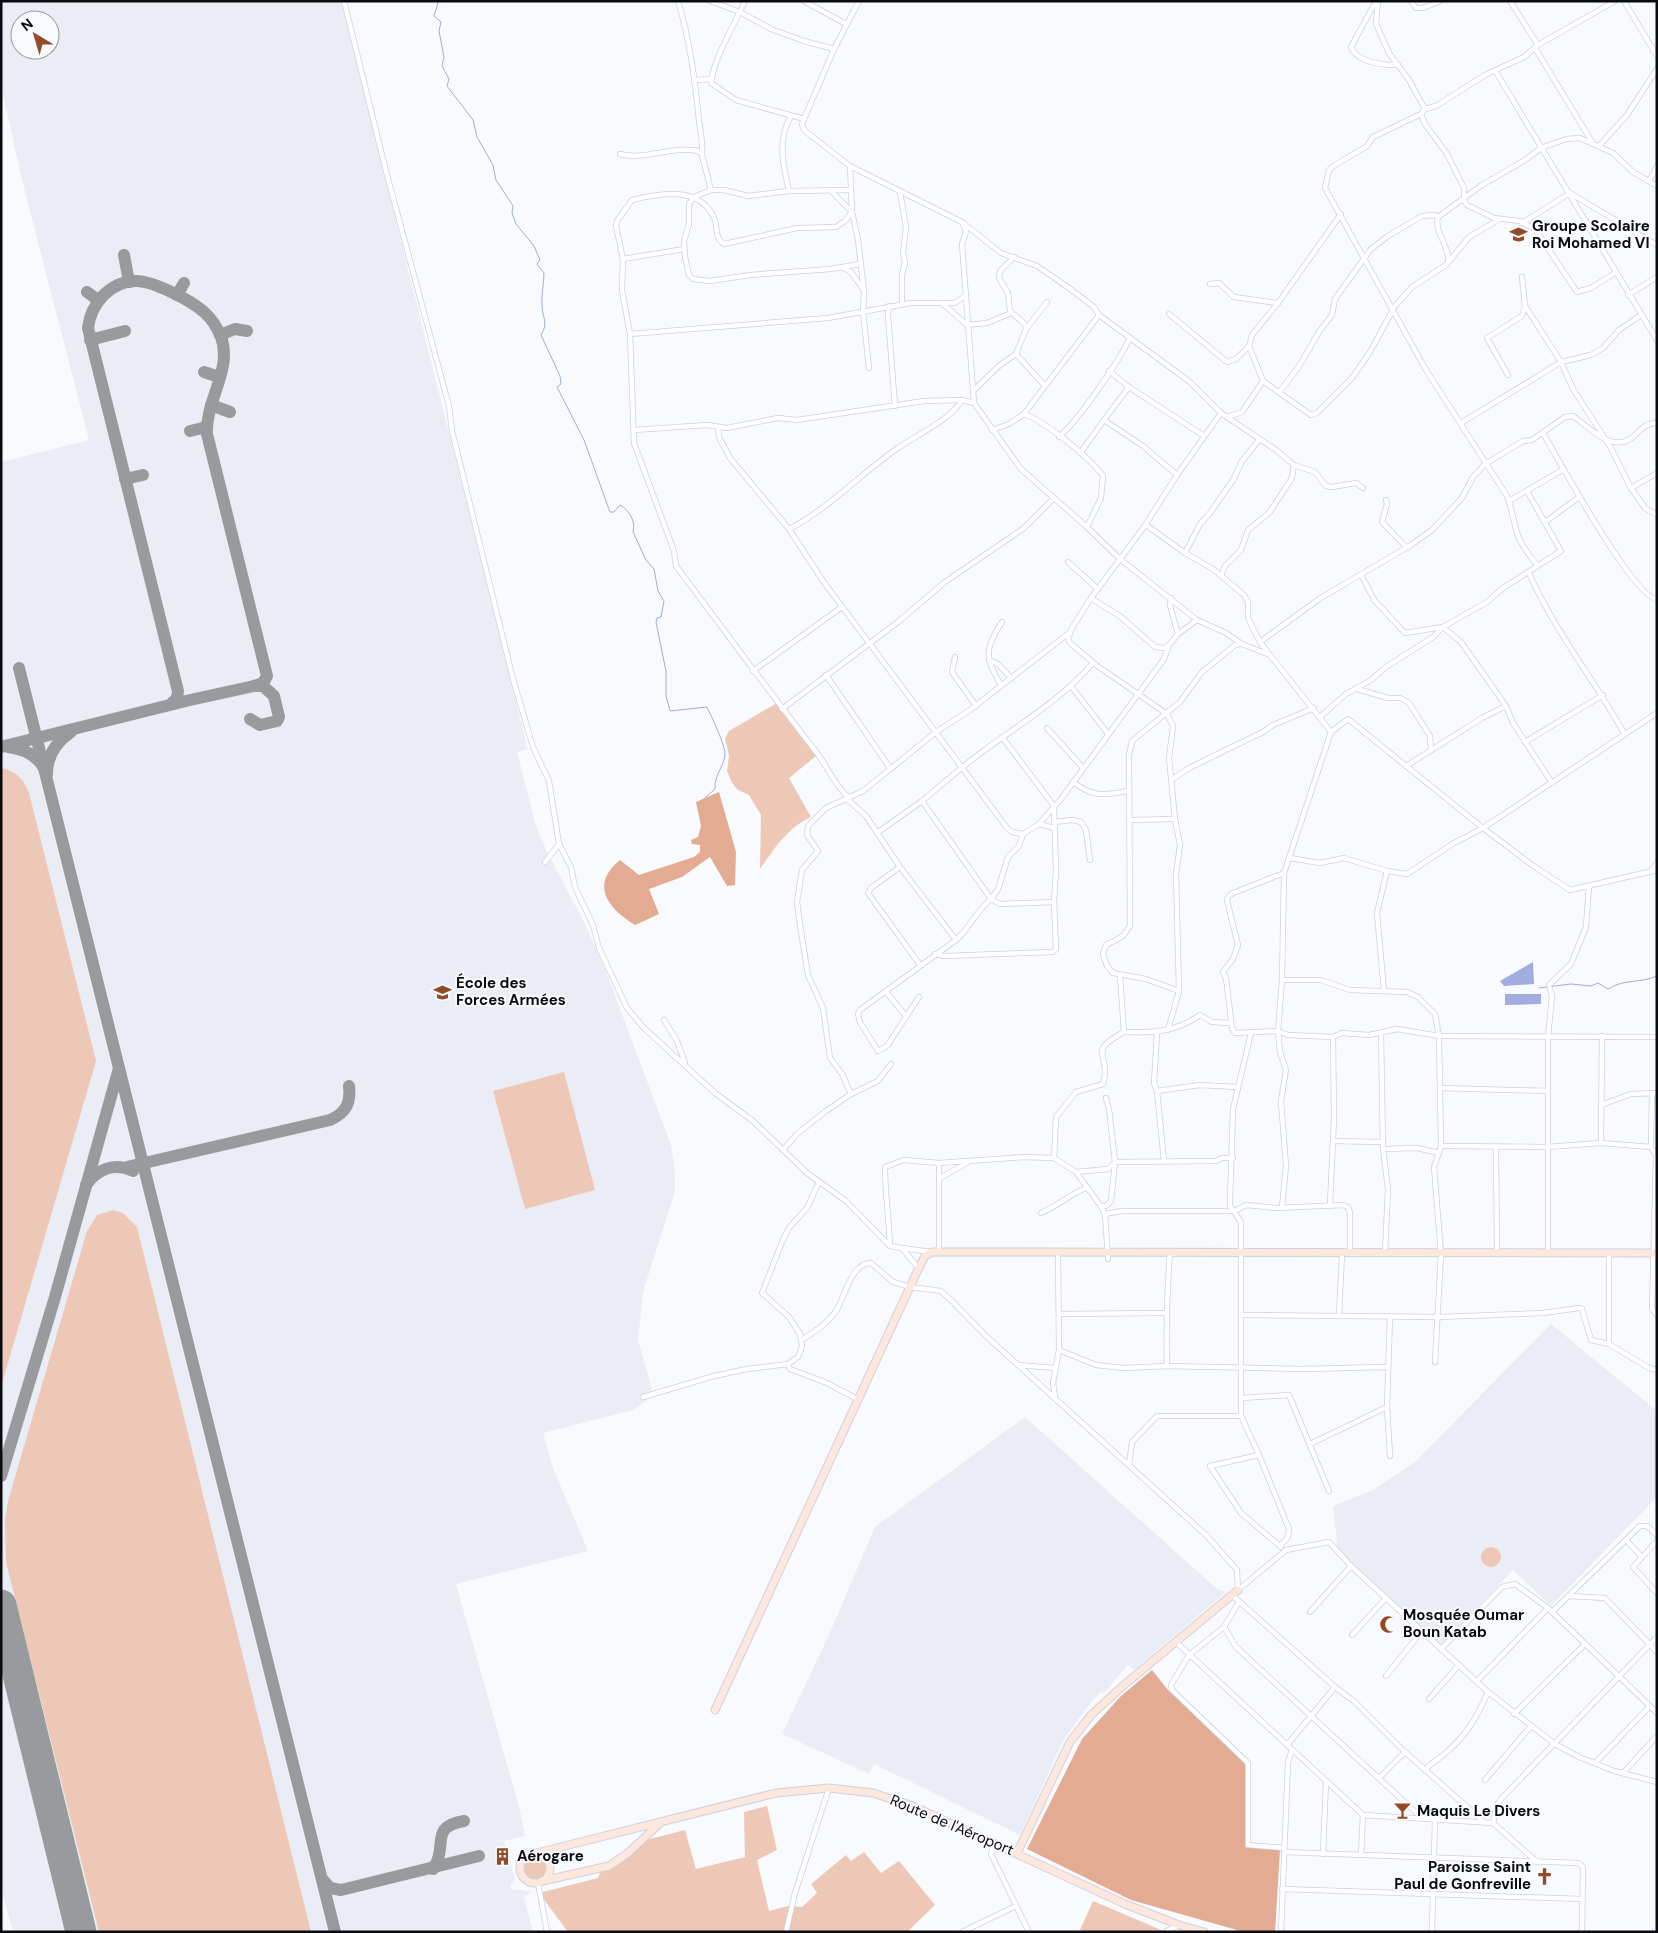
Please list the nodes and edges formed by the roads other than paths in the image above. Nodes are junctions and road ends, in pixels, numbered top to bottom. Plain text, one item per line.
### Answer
1 (344, 1) edge
2 (678, 1) edge
3 (710, 1) edge
4 (744, 1) edge
5 (804, 1) edge
6 (858, 1) edge
7 (1377, 1) edge
8 (1411, 1) edge
9 (1440, 1) edge
10 (1510, 1) edge
11 (1615, 1) edge
12 (1624, 1) edge
13 (740, 12) junction
14 (846, 24) junction
15 (1536, 46) junction
16 (834, 49) junction
17 (1657, 56) edge
18 (1398, 65) junction
19 (1657, 69) edge
20 (1496, 72) junction
21 (696, 80) junction
22 (712, 80) junction
23 (1425, 109) junction
24 (1421, 114) junction
25 (791, 116) junction
26 (804, 119) junction
27 (1592, 142) junction
28 (1599, 146) junction
29 (1542, 148) junction
30 (620, 154) dead end
31 (702, 155) junction
32 (850, 166) junction
33 (1657, 166) edge
34 (1648, 181) junction
35 (1657, 186) edge
36 (711, 190) junction
37 (850, 190) junction
38 (789, 191) junction
39 (831, 191) junction
40 (900, 192) junction
41 (1570, 193) junction
42 (694, 197) junction
43 (1464, 200) junction
44 (852, 212) junction
45 (1340, 214) junction
46 (1438, 217) junction
47 (1502, 219) junction
48 (962, 222) junction
49 (1522, 223) junction
50 (1657, 245) edge
51 (684, 249) junction
52 (1014, 257) junction
53 (1365, 257) junction
54 (623, 259) junction
55 (1448, 260) junction
56 (860, 264) junction
57 (842, 267) junction
58 (1615, 273) junction
59 (1522, 277) dead end
60 (1657, 277) edge
61 (1210, 284) dead end
62 (864, 291) junction
63 (1628, 295) junction
64 (966, 296) junction
65 (1047, 302) dead end
66 (942, 303) junction
67 (1278, 303) junction
68 (902, 304) junction
69 (889, 306) junction
70 (1525, 306) junction
71 (1394, 309) junction
72 (863, 312) junction
73 (1011, 313) junction
74 (1169, 314) dead end
75 (1099, 315) junction
76 (1641, 315) junction
77 (967, 326) junction
78 (1026, 329) junction
79 (630, 334) junction
80 (1130, 338) junction
81 (1657, 340) edge
82 (1249, 346) junction
83 (1016, 354) junction
84 (1561, 362) junction
85 (869, 368) dead end
86 (1109, 371) junction
87 (1508, 375) dead end
88 (1263, 381) junction
89 (1045, 386) junction
90 (1129, 387) junction
91 (974, 390) junction
92 (1280, 391) junction
93 (962, 400) junction
94 (974, 403) junction
95 (895, 406) junction
96 (1221, 412) junction
97 (1024, 414) junction
98 (1227, 417) junction
99 (1104, 420) junction
100 (1461, 423) junction
101 (1657, 423) edge
102 (718, 427) junction
103 (634, 430) junction
104 (992, 430) junction
105 (1543, 433) junction
106 (1204, 436) junction
107 (1059, 437) junction
108 (1604, 439) junction
109 (1260, 440) junction
110 (1616, 442) junction
111 (1611, 448) junction
112 (1081, 452) junction
113 (1485, 464) junction
114 (1294, 465) junction
115 (1303, 469) junction
116 (1564, 469) junction
117 (1657, 473) edge
118 (1294, 474) junction
119 (1177, 475) junction
120 (1363, 488) dead end
121 (1631, 488) junction
122 (1527, 491) junction
123 (1578, 498) junction
124 (1053, 499) junction
125 (1386, 500) dead end
126 (1509, 501) junction
127 (1657, 515) edge
128 (1545, 522) junction
129 (1146, 525) junction
130 (1087, 527) junction
131 (789, 529) junction
132 (1406, 547) junction
133 (1185, 553) junction
134 (1120, 559) junction
135 (1068, 562) dead end
136 (1537, 565) junction
137 (1529, 573) junction
138 (1361, 575) junction
139 (1221, 576) junction
140 (1098, 589) junction
141 (1091, 598) junction
142 (1171, 598) junction
143 (1657, 599) edge
144 (842, 607) junction
145 (1197, 620) junction
146 (1002, 622) dead end
147 (1443, 627) junction
148 (1069, 633) junction
149 (1178, 634) junction
150 (1260, 642) junction
151 (870, 643) junction
152 (1242, 644) junction
153 (1169, 645) junction
154 (1270, 655) junction
155 (955, 657) dead end
156 (989, 660) junction
157 (1093, 663) junction
158 (753, 671) junction
159 (826, 675) junction
160 (1010, 677) junction
161 (1002, 685) junction
162 (1071, 686) junction
163 (1357, 689) junction
164 (1138, 693) junction
165 (1602, 695) junction
166 (976, 706) junction
167 (1506, 706) junction
168 (1314, 708) junction
169 (782, 709) junction
170 (1657, 712) edge
171 (1167, 714) junction
172 (1320, 717) junction
173 (1047, 728) dead end
174 (936, 732) junction
175 (1331, 732) junction
176 (1624, 733) junction
177 (1108, 734) junction
178 (1002, 737) junction
179 (1525, 742) junction
180 (1431, 750) junction
181 (1406, 766) junction
182 (961, 767) junction
183 (890, 768) junction
184 (1083, 768) junction
185 (1171, 780) junction
186 (1073, 782) junction
187 (1552, 783) junction
188 (1128, 791) junction
189 (848, 799) junction
190 (922, 801) junction
191 (1054, 806) junction
192 (1174, 819) junction
193 (1129, 820) junction
194 (1054, 822) junction
195 (1039, 824) junction
196 (1054, 828) junction
197 (1483, 828) junction
198 (877, 833) junction
199 (1023, 834) junction
200 (559, 844) junction
201 (1290, 858) junction
202 (1090, 860) dead end
203 (545, 862) dead end
204 (1657, 863) edge
205 (900, 867) junction
206 (1657, 870) edge
207 (1387, 871) junction
208 (1650, 872) junction
209 (1284, 873) junction
210 (1589, 886) junction
211 (990, 899) junction
212 (1054, 902) junction
213 (956, 940) junction
214 (935, 954) junction
215 (920, 965) junction
216 (1120, 975) junction
217 (1282, 980) junction
218 (1179, 991) junction
219 (1384, 991) junction
220 (886, 992) junction
221 (919, 997) dead end
222 (906, 1016) junction
223 (664, 1020) dead end
224 (1231, 1023) junction
225 (1168, 1030) junction
226 (1278, 1031) junction
227 (1124, 1032) junction
228 (1157, 1033) junction
229 (1251, 1033) junction
230 (1381, 1033) junction
231 (1439, 1036) junction
232 (1602, 1036) junction
233 (1548, 1037) junction
234 (1657, 1037) edge
235 (1333, 1038) junction
236 (685, 1064) junction
237 (891, 1064) dead end
238 (1237, 1087) junction
239 (1440, 1088) junction
240 (1157, 1091) junction
241 (1548, 1091) junction
242 (1654, 1093) edge
243 (851, 1094) junction
244 (1106, 1098) dead end
245 (1601, 1105) junction
246 (1334, 1141) junction
247 (1383, 1142) junction
248 (1602, 1143) junction
249 (1441, 1146) junction
250 (1496, 1147) junction
251 (1547, 1147) junction
252 (1651, 1147) junction
253 (1383, 1149) junction
254 (783, 1150) junction
255 (1439, 1153) junction
256 (1054, 1158) junction
257 (1233, 1158) junction
258 (1164, 1161) junction
259 (970, 1162) junction
260 (1115, 1162) junction
261 (939, 1163) junction
262 (1076, 1172) junction
263 (940, 1178) junction
264 (819, 1182) junction
265 (1086, 1188) junction
266 (1656, 1198) edge
267 (1330, 1205) junction
268 (1100, 1206) junction
269 (1282, 1207) junction
270 (1234, 1211) junction
271 (1041, 1213) dead end
272 (1105, 1214) junction
273 (890, 1246) junction
274 (902, 1248) junction
275 (935, 1252) junction
276 (1058, 1252) junction
277 (1170, 1252) junction
278 (1242, 1252) junction
279 (1548, 1253) junction
280 (1656, 1253) edge
281 (1342, 1254) junction
282 (1350, 1254) junction
283 (1385, 1254) junction
284 (1441, 1254) junction
285 (1497, 1254) junction
286 (1609, 1254) junction
287 (1108, 1256) junction
288 (919, 1269) junction
289 (910, 1287) junction
290 (1165, 1313) junction
291 (1059, 1314) junction
292 (1657, 1314) edge
293 (1242, 1315) junction
294 (1339, 1316) junction
295 (1390, 1316) junction
296 (1438, 1316) junction
297 (803, 1339) junction
298 (1609, 1344) junction
299 (1059, 1350) junction
300 (1435, 1362) dead end
301 (788, 1364) junction
302 (1018, 1365) junction
303 (1167, 1366) junction
304 (1241, 1367) junction
305 (1387, 1367) junction
306 (1055, 1368) junction
307 (1657, 1370) edge
308 (643, 1397) dead end
309 (1054, 1397) junction
310 (1241, 1398) junction
311 (859, 1400) junction
312 (1387, 1407) junction
313 (1241, 1416) junction
314 (1310, 1444) junction
315 (1259, 1455) junction
316 (1390, 1456) dead end
317 (1129, 1465) junction
318 (1329, 1491) dead end
319 (1657, 1535) edge
320 (1626, 1540) junction
321 (1657, 1540) edge
322 (1280, 1546) junction
323 (1286, 1550) junction
324 (1641, 1556) junction
325 (1351, 1566) junction
326 (1235, 1593) junction
327 (1657, 1593) edge
328 (1568, 1596) junction
329 (1386, 1598) junction
330 (1239, 1602) junction
331 (1548, 1608) junction
332 (1310, 1612) dead end
333 (1552, 1612) junction
334 (1224, 1627) junction
335 (1422, 1631) junction
336 (1352, 1635) dead end
337 (1657, 1637) edge
338 (1176, 1642) junction
339 (1585, 1644) junction
340 (1650, 1645) junction
341 (1442, 1649) junction
342 (1657, 1652) edge
343 (1189, 1655) junction
344 (1459, 1665) junction
345 (1386, 1676) dead end
346 (1620, 1676) junction
347 (1477, 1681) junction
348 (1335, 1687) junction
349 (1488, 1692) junction
350 (1429, 1699) dead end
351 (1650, 1706) junction
352 (715, 1710) dead end
353 (1657, 1713) edge
354 (1514, 1714) junction
355 (1311, 1716) junction
356 (1531, 1726) junction
357 (1657, 1736) edge
358 (1555, 1744) junction
359 (1287, 1745) junction
360 (1292, 1750) junction
361 (1405, 1752) junction
362 (1595, 1763) junction
363 (1425, 1770) junction
364 (1624, 1772) junction
365 (1380, 1777) junction
366 (1485, 1780) dead end
367 (1326, 1782) junction
368 (1657, 1782) edge
369 (829, 1788) junction
370 (1364, 1815) junction
371 (1423, 1818) junction
372 (1435, 1820) junction
373 (1484, 1822) junction
374 (659, 1823) junction
375 (1493, 1823) junction
376 (994, 1843) junction
377 (1284, 1850) junction
378 (1017, 1853) junction
379 (537, 1854) junction
380 (1323, 1854) junction
381 (1361, 1855) junction
382 (1435, 1858) junction
383 (1536, 1861) junction
384 (540, 1882) junction
385 (1282, 1889) junction
386 (1433, 1895) junction
387 (1582, 1899) junction
388 (1016, 1906) junction
389 (1179, 1925) junction
390 (971, 1930) edge
391 (547, 1932) edge
392 (786, 1932) edge
393 (962, 1932) edge
394 (1029, 1932) edge
395 (1165, 1932) edge
396 (1204, 1932) edge
397 (1281, 1932) edge
398 (1432, 1932) edge
399 (1582, 1932) edge

1 - 200 street
2 - 21 street
3 - 13 street
4 - 13 street
5 - 14 street
6 - 14 street
7 - 18 street
7 - 18 street
8 - 9 street
10 - 15 street
11 - 15 street
12 - 17 street
13 - 16 street
13 - 22 street
14 - 16 street
15 - 20 street
15 - 27 street
16 - 26 street
18 - 23 street
19 - 28 street
20 - 23 street
20 - 29 street
21 - 22 street
21 - 31 street
22 - 25 street
23 - 24 street
24 - 43 street
24 - 45 street
25 - 26 street
25 - 38 street
26 - 32 street
27 - 28 street
27 - 29 street
28 - 34 street
29 - 41 street
29 - 43 street
30 - 31 street
31 - 36 street
32 - 37 street
32 - 40 street
33 - 34 street
34 - 35 street
36 - 38 street
36 - 42 street
37 - 39 street
37 - 44 street
38 - 39 street
39 - 44 street
40 - 48 street
40 - 68 street
41 - 49 street
41 - 50 street
41 - 58 street
42 - 44 street
42 - 51 street
42 - 54 street
43 - 46 street
43 - 47 street
44 - 56 street
45 - 53 street
45 - 67 street
46 - 53 street
46 - 55 street
47 - 49 street
47 - 55 street
48 - 52 street
48 - 64 street
49 - 58 street
51 - 54 street
51 - 57 street
52 - 73 street
52 - 75 street
53 - 71 street
53 - 92 street
54 - 79 street
55 - 71 street
56 - 57 street
56 - 62 street
57 - 62 street
58 - 63 street
59 - 70 street
60 - 63 street
61 - 67 street
62 - 72 street
63 - 76 street
64 - 66 street
64 - 77 street
65 - 78 street
66 - 68 street
66 - 77 street
67 - 82 street
68 - 69 street
69 - 72 street
69 - 95 street
70 - 84 street
70 - 87 street
71 - 92 street
71 - 100 street
72 - 79 street
72 - 85 street
73 - 77 street
73 - 78 street
74 - 82 street
75 - 80 street
75 - 89 street
76 - 81 street
76 - 84 street
77 - 91 street
78 - 83 street
79 - 103 street
80 - 86 street
80 - 96 street
82 - 88 street
83 - 89 street
83 - 91 street
84 - 100 street
84 - 108 street
86 - 90 street
86 - 107 street
88 - 92 street
88 - 98 street
89 - 97 street
90 - 99 street
90 - 106 street
91 - 94 street
93 - 94 street
93 - 95 street
93 - 131 street
94 - 104 street
95 - 102 street
96 - 98 street
96 - 106 street
97 - 104 street
97 - 107 street
98 - 109 street
99 - 112 street
99 - 119 street
100 - 113 street
101 - 110 street
102 - 103 street
102 - 131 street
103 - 158 street
104 - 124 street
105 - 108 street
105 - 113 street
105 - 116 street
106 - 119 street
107 - 112 street
108 - 110 street
108 - 111 street
109 - 114 street
109 - 133 street
110 - 111 street
111 - 121 street
112 - 130 street
113 - 126 street
113 - 132 street
114 - 115 street
114 - 118 street
115 - 118 street
115 - 120 street
116 - 122 street
116 - 123 street
117 - 121 street
118 - 139 street
119 - 129 street
121 - 127 street
122 - 126 street
122 - 128 street
123 - 128 street
123 - 143 street
124 - 130 street
124 - 151 street
125 - 132 street
126 - 136 street
128 - 136 street
129 - 133 street
129 - 134 street
130 - 134 street
131 - 144 street
132 - 138 street
133 - 139 street
134 - 140 street
134 - 142 street
135 - 140 street
136 - 137 street
137 - 147 street
137 - 165 street
138 - 147 street
138 - 150 street
139 - 150 street
140 - 141 street
141 - 148 street
141 - 153 street
142 - 145 street
142 - 149 street
144 - 151 street
144 - 158 street
145 - 149 street
145 - 152 street
146 - 156 street
147 - 163 street
147 - 167 street
148 - 157 street
148 - 160 street
149 - 153 street
150 - 154 street
151 - 159 street
151 - 174 street
152 - 154 street
152 - 171 street
153 - 164 street
154 - 168 street
155 - 166 street
156 - 160 street
156 - 161 street
157 - 162 street
157 - 164 street
158 - 169 street
159 - 169 street
159 - 183 street
160 - 161 street
161 - 166 street
162 - 177 street
162 - 178 street
163 - 172 street
163 - 180 street
164 - 171 street
164 - 177 street
165 - 176 street
165 - 179 street
166 - 174 street
167 - 179 street
167 - 180 street
168 - 172 street
168 - 185 street
169 - 189 street
170 - 176 street
171 - 185 street
171 - 188 street
172 - 175 street
173 - 184 street
174 - 182 street
174 - 183 street
175 - 181 street
175 - 201 street
176 - 187 street
177 - 184 street
178 - 182 street
178 - 191 street
179 - 187 street
180 - 181 street
181 - 197 street
182 - 190 street
182 - 199 street
183 - 189 street
184 - 186 street
185 - 192 street
186 - 188 street
186 - 191 street
187 - 197 street
188 - 193 street
189 - 198 street
189 - 243 street
190 - 198 street
190 - 211 street
191 - 194 street
191 - 195 street
192 - 193 street
192 - 218 street
193 - 216 street
194 - 196 street
194 - 202 street
195 - 196 street
195 - 199 street
196 - 212 street
197 - 207 street
197 - 210 street
198 - 205 street
199 - 211 street
200 - 203 street
200 - 236 street
201 - 207 street
201 - 209 street
204 - 208 street
205 - 213 street
205 - 215 street
206 - 208 street
207 - 219 street
208 - 210 street
209 - 217 street
209 - 224 street
210 - 233 street
211 - 212 street
211 - 213 street
212 - 214 street
213 - 214 street
214 - 215 street
215 - 220 street
216 - 218 street
216 - 227 street
217 - 219 street
217 - 226 street
218 - 225 street
219 - 231 street
220 - 222 street
220 - 222 street
221 - 222 street
223 - 236 street
224 - 225 street
224 - 229 street
225 - 228 street
226 - 229 street
226 - 235 street
226 - 269 street
227 - 228 street
227 - 256 street
228 - 240 street
229 - 238 street
230 - 231 street
230 - 235 street
230 - 247 street
231 - 233 street
231 - 239 street
232 - 233 street
232 - 234 street
232 - 245 street
233 - 241 street
235 - 246 street
236 - 254 street
237 - 243 street
238 - 240 street
238 - 257 street
239 - 241 street
239 - 249 street
240 - 258 street
241 - 251 street
242 - 245 street
242 - 252 street
243 - 254 street
244 - 260 street
245 - 248 street
246 - 247 street
246 - 267 street
247 - 253 street
248 - 251 street
248 - 252 street
249 - 250 street
249 - 255 street
250 - 251 street
250 - 285 street
251 - 279 street
252 - 266 street
253 - 255 street
253 - 283 street
254 - 264 street
255 - 284 street
256 - 259 street
256 - 262 street
257 - 258 street
257 - 270 street
258 - 260 street
259 - 261 street
259 - 263 street
260 - 262 street
260 - 268 street
261 - 263 street
261 - 273 street
262 - 265 street
263 - 275 street
264 - 273 street
264 - 297 street
265 - 268 street
265 - 271 street
266 - 280 street
267 - 269 street
267 - 282 street
268 - 272 street
269 - 270 street
270 - 272 street
270 - 278 street
272 - 287 street
273 - 274 street
274 - 275 street
274 - 288 street
275 - 276 street
275 - 288 street
276 - 287 street
276 - 291 street
277 - 278 street
277 - 287 street
277 - 290 street
278 - 281 street
278 - 293 street
279 - 285 street
279 - 286 street
280 - 286 street
280 - 292 street
281 - 282 street
281 - 294 street
282 - 283 street
283 - 284 street
284 - 285 street
284 - 296 street
286 - 298 street
288 - 289 street
289 - 297 street
289 - 302 street
289 - 311 street
290 - 291 street
290 - 303 street
291 - 299 street
293 - 294 street
293 - 304 street
294 - 295 street
295 - 296 street
295 - 305 street
296 - 298 street
296 - 300 street
297 - 301 street
298 - 307 street
299 - 303 street
299 - 306 street
301 - 308 street
301 - 311 street
302 - 306 street
302 - 309 street
303 - 304 street
304 - 305 street
304 - 310 street
305 - 312 street
306 - 309 street
309 - 317 street
310 - 313 street
310 - 314 street
311 - 352 street
312 - 314 street
312 - 316 street
313 - 315 street
313 - 317 street
314 - 318 street
315 - 322 street
315 - 322 street
317 - 326 street
319 - 320 street
320 - 324 street
320 - 328 street
321 - 324 street
322 - 323 street
323 - 325 street
323 - 326 street
324 - 327 street
325 - 329 street
325 - 332 street
326 - 330 street
326 - 338 street
328 - 333 street
328 - 340 street
329 - 335 street
329 - 336 street
330 - 334 street
330 - 348 street
331 - 333 street
331 - 341 street
331 - 347 street
333 - 339 street
334 - 343 street
334 - 355 street
335 - 341 street
335 - 345 street
337 - 340 street
338 - 343 street
338 - 378 street
339 - 346 street
339 - 354 street
340 - 342 street
340 - 346 street
341 - 344 street
343 - 359 street
343 - 377 street
344 - 347 street
344 - 350 street
346 - 351 street
346 - 358 street
347 - 349 street
348 - 355 street
348 - 361 street
349 - 354 street
349 - 363 street
351 - 353 street
351 - 362 street
354 - 356 street
355 - 359 street
355 - 365 street
356 - 358 street
356 - 366 street
357 - 364 street
358 - 362 street
358 - 375 street
359 - 360 street
360 - 367 street
360 - 377 street
361 - 363 street
361 - 365 street
362 - 364 street
363 - 373 street
364 - 368 street
365 - 371 street
367 - 370 street
367 - 380 street
369 - 374 street, Route de l'Aéroport
369 - 376 street, Route de l'Aéroport
369 - 392 street
370 - 371 street
370 - 381 street
371 - 372 street
372 - 373 street
372 - 382 street
373 - 375 street
374 - 379 street, Route de l'Aéroport
374 - 384 street, Route de l'Aéroport
375 - 383 street
376 - 378 street, Route de l'Aéroport
376 - 388 street
377 - 380 street
377 - 385 street
378 - 389 street, Route de l'Aéroport
379 - 384 street
379 - 384 street, Route de l'Aéroport
380 - 381 street
381 - 382 street
382 - 383 street
382 - 386 street
383 - 387 street
384 - 391 street
385 - 386 street
385 - 397 street
386 - 387 street
386 - 398 street
387 - 399 street
388 - 390 street
388 - 394 street
389 - 395 street
389 - 396 street, Route de l'Aéroport
390 - 393 street

